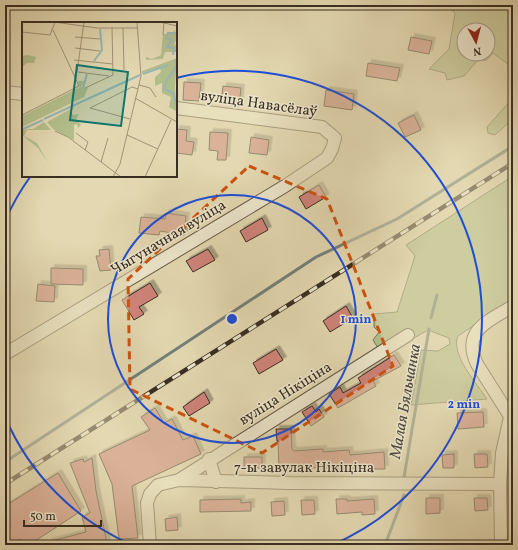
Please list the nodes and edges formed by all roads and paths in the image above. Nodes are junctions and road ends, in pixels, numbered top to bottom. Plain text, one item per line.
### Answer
1 (5, 92) edge
2 (22, 94) edge
3 (177, 108) edge
4 (335, 138) joint
5 (513, 306) edge
6 (408, 335) dead end
7 (5, 354) edge
8 (511, 419) edge
9 (209, 459) junction
10 (179, 480) junction
11 (216, 482) junction
12 (500, 484) junction
13 (150, 545) edge
14 (502, 545) edge

1 - 2 street
3 - 4 street, вуліца Навасёлаў
4 - 7 street, Чыгуначная вуліца
5 - 8 street
6 - 9 street, вуліца Нікіціна
8 - 12 street
9 - 10 street, вуліца Нікіціна
9 - 11 street
10 - 11 street, 7-ы завулак Нікіціна
10 - 13 street
11 - 12 street, 7-ы завулак Нікіціна
12 - 14 street

